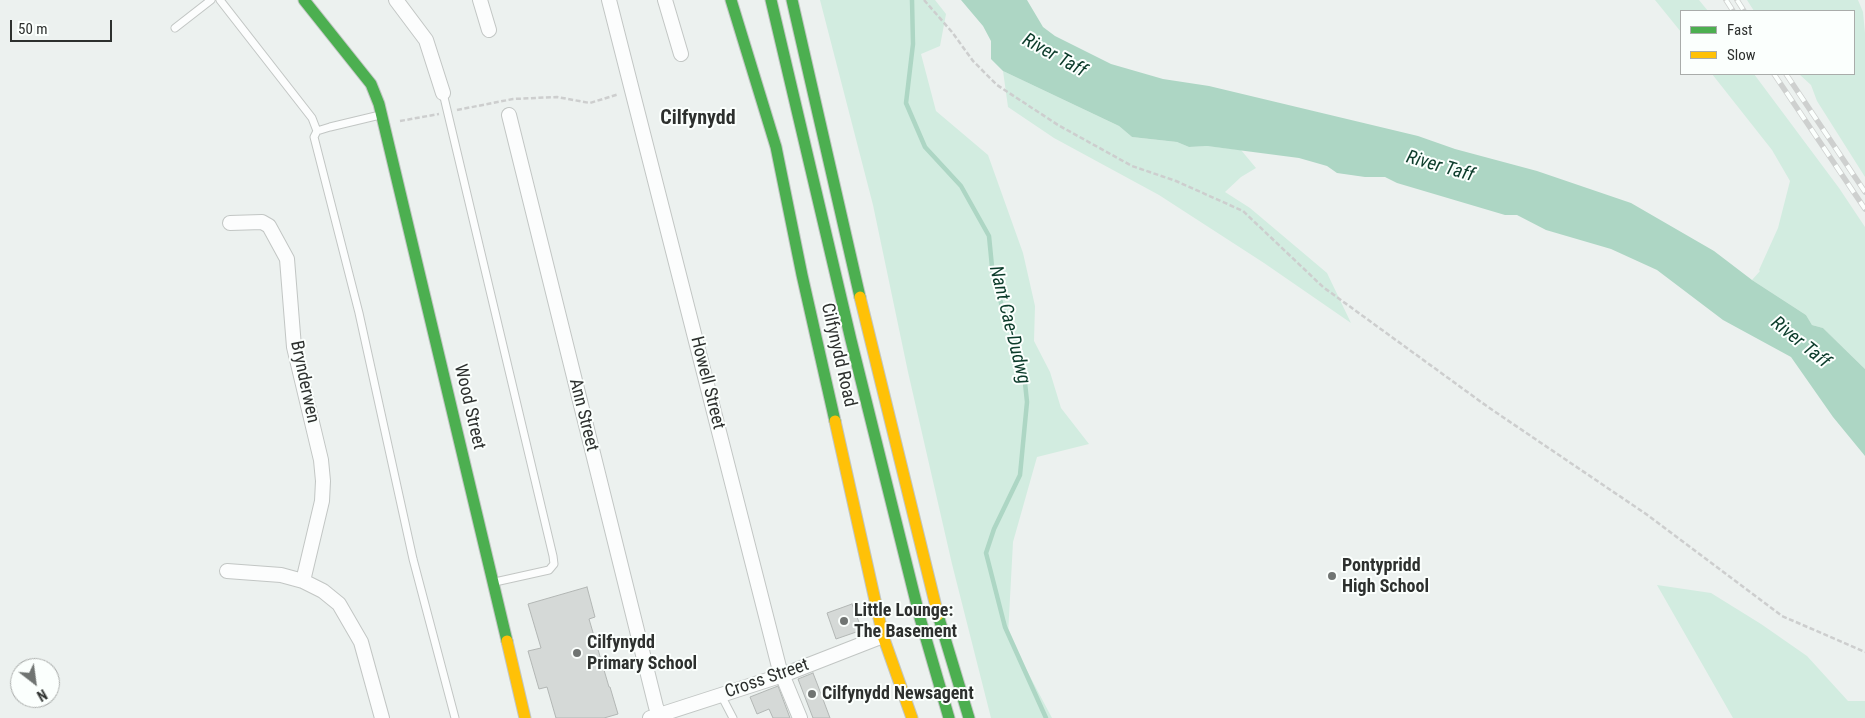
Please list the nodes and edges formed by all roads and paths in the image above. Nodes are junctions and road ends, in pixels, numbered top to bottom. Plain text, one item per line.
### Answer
1 (211, 0) edge
2 (220, 0) edge
3 (304, 0) edge
4 (396, 0) edge
5 (480, 0) edge
6 (609, 0) edge
7 (665, 0) edge
8 (731, 0) edge
9 (771, 0) edge
10 (792, 0) edge
11 (924, 0) edge
12 (174, 28) dead end
13 (489, 30) dead end
14 (681, 54) dead end
15 (443, 93) joint
16 (381, 109) junction
17 (508, 115) dead end
18 (317, 132) junction
19 (230, 223) dead end
20 (228, 571) dead end
21 (303, 580) junction
22 (493, 583) junction
23 (883, 636) junction
24 (1865, 652) edge
25 (782, 675) junction
26 (721, 695) junction
27 (657, 717) edge
28 (382, 718) edge
29 (455, 718) edge
30 (525, 718) edge
31 (733, 718) edge
32 (800, 718) edge
33 (912, 718) edge
34 (949, 718) edge
35 (969, 718) edge

1 - 12 lane
2 - 18 lane
3 - 16 main road, Wood Street
4 - 15 street
5 - 13 street
6 - 25 street, Howell Street
7 - 14 street
8 - 23 main road, Cilfynydd Road
9 - 34 main road
10 - 35 main road
11 - 24 path
15 - 22 lane
16 - 18 lane
16 - 22 main road, Wood Street
17 - 27 street, Ann Street
18 - 29 lane
19 - 21 street, Brynderwen
20 - 21 street
21 - 28 street
22 - 30 main road, Wood Street
23 - 25 street, Cross Street
23 - 33 main road, Cilfynydd Road
25 - 26 street, Cross Street
25 - 32 street, Howell Street
26 - 27 street, Cross Street
26 - 31 lane

